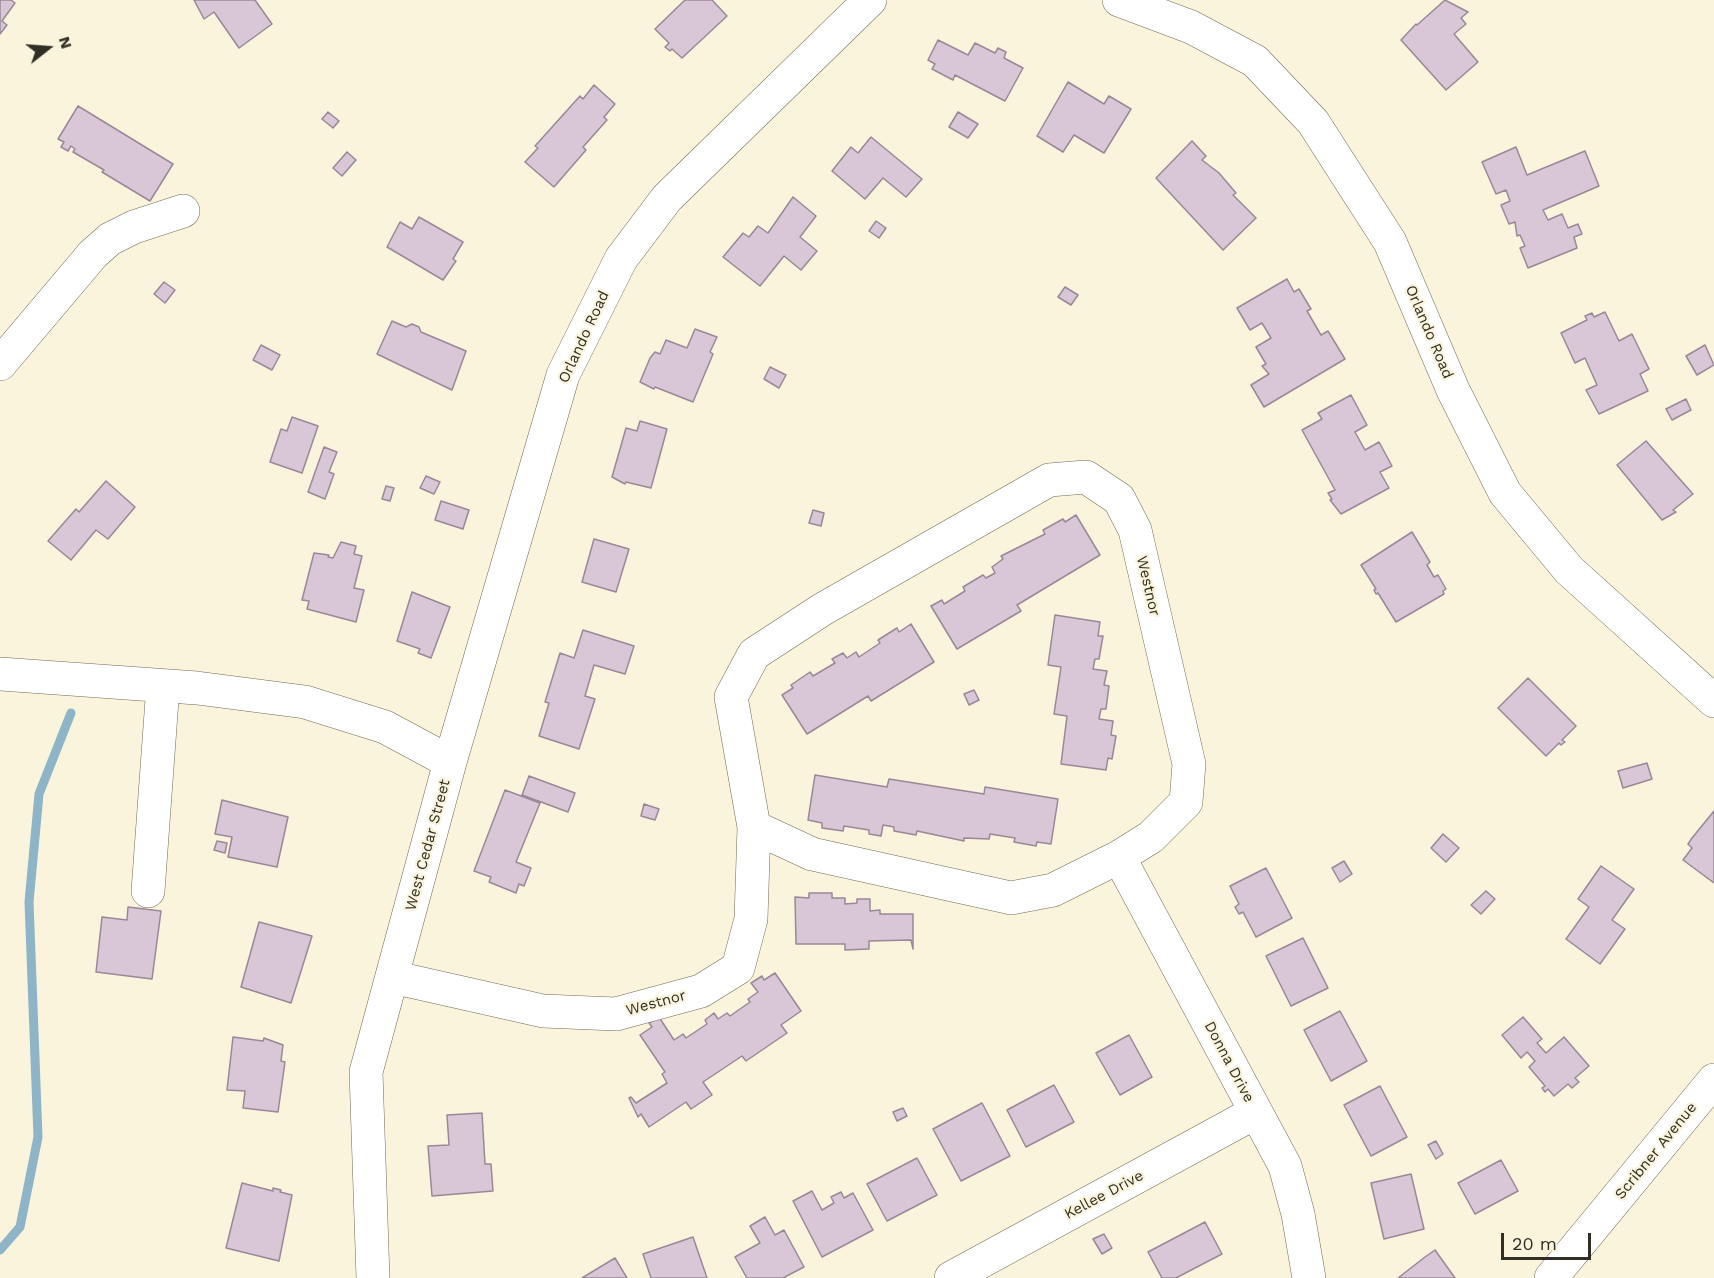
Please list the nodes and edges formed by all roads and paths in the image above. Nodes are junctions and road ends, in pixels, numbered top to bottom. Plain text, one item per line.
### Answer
1 (870, 0) edge
2 (1119, 0) edge
3 (183, 212) dead end
4 (0, 364) edge
5 (0, 674) edge
6 (163, 686) junction
7 (1714, 701) edge
8 (450, 762) junction
9 (754, 827) junction
10 (1119, 856) junction
11 (148, 891) dead end
12 (392, 977) junction
13 (1714, 1080) edge
14 (1256, 1112) junction
15 (373, 1278) edge
16 (951, 1278) edge
17 (1309, 1278) edge
18 (1551, 1278) edge

1 - 8 street, Orlando Road
2 - 7 street, Orlando Road
3 - 4 street
5 - 6 street, West Cedar Street
6 - 8 street, West Cedar Street
6 - 11 street
8 - 12 street, West Cedar Street
9 - 10 street, Westnor
9 - 10 street, Westnor
9 - 12 street, Westnor
10 - 14 street, Donna Drive
12 - 15 street, West Cedar Street
13 - 18 street, Scribner Avenue
14 - 16 street, Kellee Drive
14 - 17 street, Donna Drive

